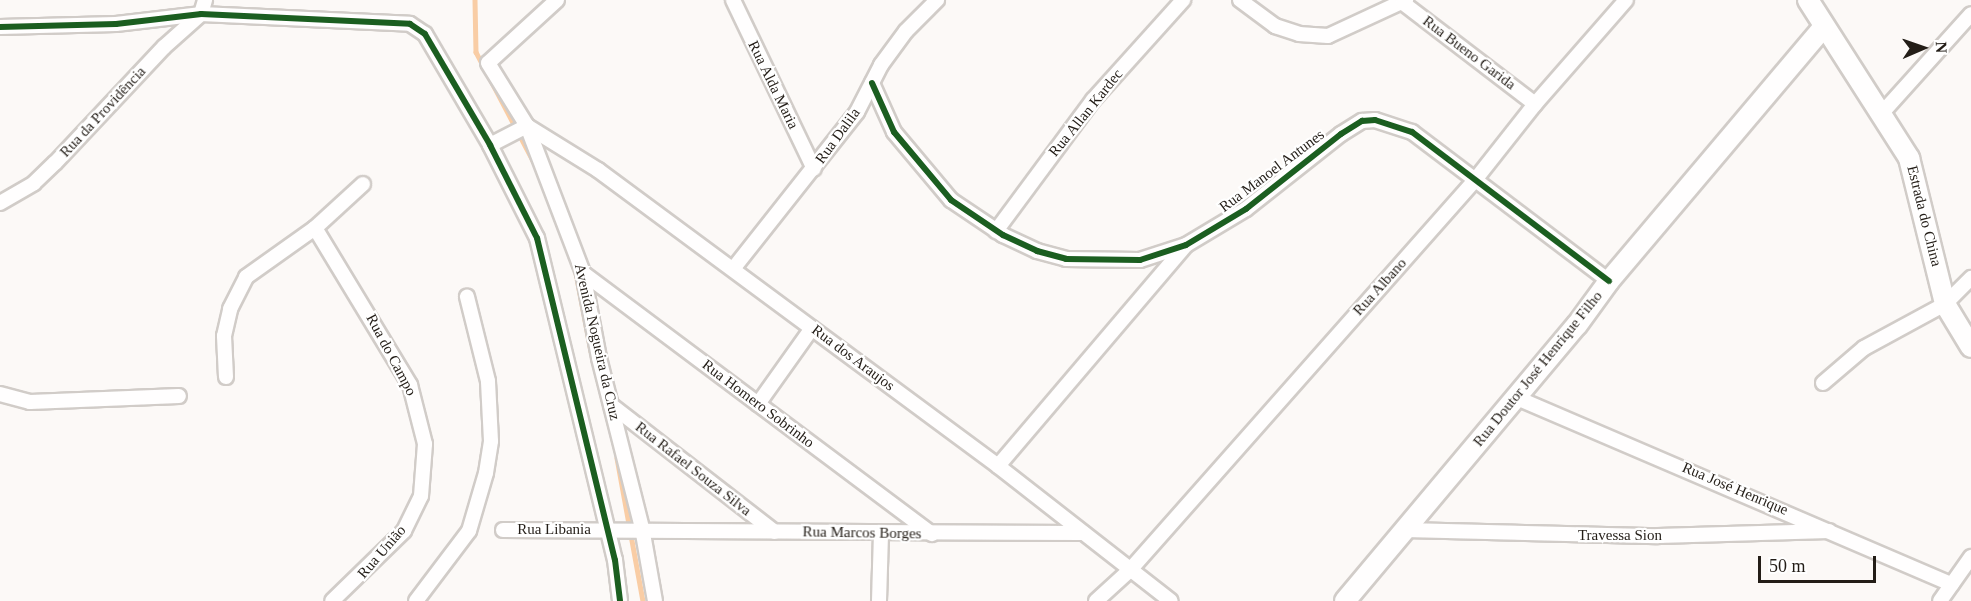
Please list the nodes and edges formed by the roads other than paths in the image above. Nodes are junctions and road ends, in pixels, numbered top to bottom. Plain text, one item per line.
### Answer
1 (557, 0) edge
2 (937, 0) edge
3 (1183, 0) edge
4 (1240, 0) edge
5 (1626, 0) edge
6 (1808, 0) edge
7 (737, 2) edge
8 (1405, 2) edge
9 (203, 7) edge
10 (1971, 14) edge
11 (0, 27) edge
12 (1824, 27) junction
13 (872, 83) junction
14 (1535, 104) junction
15 (1882, 113) junction
16 (523, 128) junction
17 (493, 143) junction
18 (814, 169) junction
19 (1475, 180) junction
20 (363, 184) dead end
21 (0, 203) edge
22 (315, 228) junction
23 (996, 231) junction
24 (1186, 245) junction
25 (733, 269) junction
26 (583, 273) junction
27 (1971, 278) edge
28 (1609, 280) junction
29 (467, 297) dead end
30 (1946, 304) junction
31 (813, 328) junction
32 (1971, 347) edge
33 (226, 377) dead end
34 (1823, 383) dead end
35 (0, 394) edge
36 (178, 396) dead end
37 (1517, 398) junction
38 (758, 404) junction
39 (611, 405) junction
40 (998, 466) junction
41 (422, 496) joint
42 (640, 528) junction
43 (608, 529) junction
44 (503, 530) dead end
45 (1405, 530) junction
46 (1834, 531) junction
47 (775, 532) junction
48 (1083, 533) junction
49 (881, 534) junction
50 (932, 534) junction
51 (1971, 557) edge
52 (1130, 570) junction
53 (1952, 584) junction
54 (332, 601) edge
55 (416, 601) edge
56 (620, 601) edge
57 (655, 601) edge
58 (879, 601) edge
59 (1096, 601) edge
60 (1170, 601) edge
61 (1345, 601) edge
62 (1940, 601) edge

1 - 16 street, Avenida Nogueira da Cruz
2 - 13 street, Rua Dalila
3 - 23 street, Rua Allan Kardec
4 - 8 street
5 - 14 street, Rua Albano
6 - 12 street, Estrada do China
7 - 18 street, Rua Alda Maria
8 - 14 street, Rua Bueno Garida
9 - 11 street
9 - 17 street
9 - 21 street, Rua da Providência
10 - 15 street
12 - 15 street, Estrada do China
12 - 28 street, Rua Doutor José Henrique Filho
13 - 18 street, Rua Dalila
13 - 23 street, Rua Manoel Antunes
14 - 19 street, Rua Albano
15 - 30 street, Estrada do China
16 - 17 street
16 - 25 street, Rua dos Araujos
16 - 26 street, Avenida Nogueira da Cruz
17 - 43 street
18 - 25 street, Rua Dalila
19 - 24 street, Rua Manoel Antunes
19 - 28 street, Rua Manoel Antunes
19 - 52 street, Rua Albano
20 - 22 street
22 - 33 street
22 - 41 street, Rua do Campo
23 - 24 street, Rua Manoel Antunes
24 - 40 street
25 - 31 street, Rua dos Araujos
26 - 38 street, Rua Homero Sobrinho
26 - 39 street, Avenida Nogueira da Cruz
27 - 30 street
28 - 37 street, Rua Doutor José Henrique Filho
29 - 55 street
30 - 32 street, Estrada do China
30 - 34 street
31 - 38 street
31 - 40 street, Rua dos Araujos
35 - 36 street
37 - 45 street, Rua Doutor José Henrique Filho
37 - 46 street, Rua José Henrique
38 - 50 street, Rua Homero Sobrinho
39 - 42 street, Avenida Nogueira da Cruz
39 - 47 street, Rua Rafael Souza Silva
40 - 48 street, Rua dos Araujos
41 - 54 street, Rua União
42 - 43 street, Rua Libania
42 - 47 street, Rua Marcos Borges
42 - 57 street, Avenida Nogueira da Cruz
43 - 44 street, Rua Libania
43 - 56 street
45 - 46 street, Travessa Sion
45 - 61 street, Rua Doutor José Henrique Filho
46 - 53 street, Rua José Henrique
47 - 49 street, Rua Marcos Borges
48 - 50 street, Rua Marcos Borges
48 - 52 street, Rua dos Araujos
49 - 50 street, Rua Marcos Borges
49 - 58 street
51 - 53 street
52 - 59 street, Rua Albano
52 - 60 street, Rua dos Araujos
53 - 62 street

